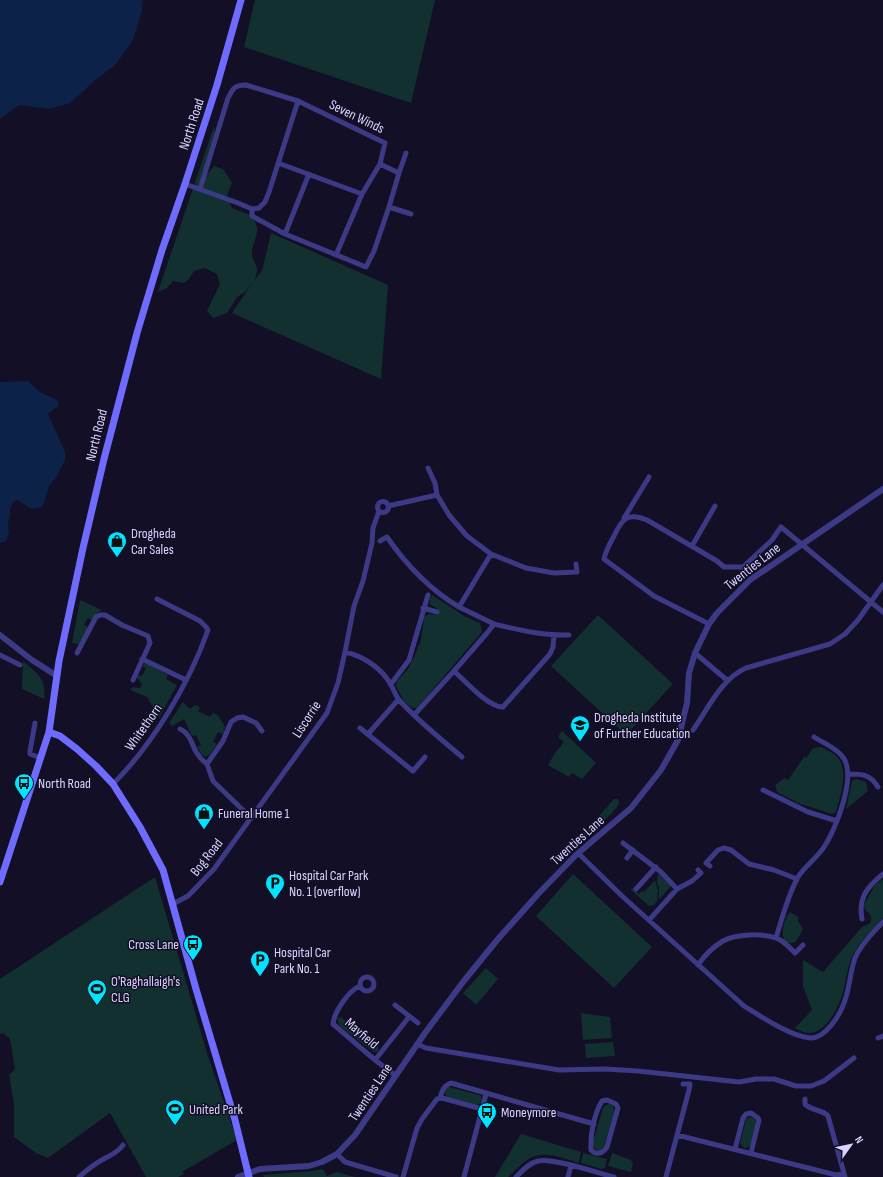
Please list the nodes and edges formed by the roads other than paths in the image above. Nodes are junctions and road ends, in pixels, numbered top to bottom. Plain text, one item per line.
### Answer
1 (241, 0) edge
2 (298, 101) junction
3 (406, 153) dead end
4 (278, 164) junction
5 (380, 164) junction
6 (399, 173) junction
7 (309, 174) junction
8 (185, 184) junction
9 (200, 189) junction
10 (362, 194) junction
11 (389, 207) junction
12 (252, 210) junction
13 (411, 214) dead end
14 (285, 234) junction
15 (336, 255) junction
16 (428, 468) dead end
17 (648, 477) dead end
18 (883, 489) edge
19 (436, 495) junction
20 (388, 506) junction
21 (714, 506) dead end
22 (379, 511) junction
23 (624, 518) junction
24 (380, 541) dead end
25 (801, 544) junction
26 (692, 546) junction
27 (492, 554) junction
28 (576, 564) dead end
29 (883, 585) edge
30 (428, 595) dead end
31 (157, 599) dead end
32 (872, 601) junction
33 (883, 603) edge
34 (459, 607) junction
35 (424, 608) junction
36 (881, 610) edge
37 (437, 612) dead end
38 (494, 624) junction
39 (709, 624) junction
40 (0, 635) edge
41 (554, 635) junction
42 (569, 635) dead end
43 (345, 652) junction
44 (77, 653) dead end
45 (695, 653) junction
46 (0, 655) edge
47 (142, 659) junction
48 (20, 665) dead end
49 (454, 671) junction
50 (57, 676) junction
51 (133, 680) dead end
52 (186, 680) junction
53 (728, 681) junction
54 (390, 684) junction
55 (398, 700) junction
56 (414, 715) junction
57 (36, 723) dead end
58 (360, 728) dead end
59 (180, 729) dead end
60 (693, 730) dead end
61 (262, 731) dead end
62 (49, 732) junction
63 (368, 734) junction
64 (814, 737) dead end
65 (425, 757) dead end
66 (462, 757) dead end
67 (41, 758) junction
68 (207, 764) junction
69 (848, 774) junction
70 (113, 784) junction
71 (878, 787) dead end
72 (763, 790) dead end
73 (250, 817) junction
74 (837, 821) junction
75 (623, 842) dead end
76 (633, 850) junction
77 (578, 854) junction
78 (627, 858) dead end
79 (710, 866) dead end
80 (656, 867) junction
81 (698, 870) dead end
82 (883, 874) edge
83 (797, 879) junction
84 (0, 882) edge
85 (636, 889) dead end
86 (677, 889) junction
87 (173, 904) junction
88 (862, 919) dead end
89 (649, 920) junction
90 (883, 922) edge
91 (776, 938) junction
92 (802, 945) dead end
93 (698, 965) junction
94 (360, 986) dead end
95 (396, 1005) dead end
96 (409, 1017) junction
97 (418, 1023) dead end
98 (883, 1036) edge
99 (878, 1038) dead end
100 (417, 1044) junction
101 (854, 1058) dead end
102 (375, 1060) junction
103 (396, 1076) junction
104 (683, 1084) dead end
105 (486, 1094) junction
106 (440, 1098) junction
107 (805, 1099) dead end
108 (482, 1109) junction
109 (594, 1124) junction
110 (677, 1135) junction
111 (123, 1145) dead end
112 (735, 1149) junction
113 (752, 1153) junction
114 (337, 1154) junction
115 (570, 1166) junction
116 (248, 1175) edge
117 (844, 1176) edge
118 (79, 1177) edge
119 (238, 1177) edge
120 (396, 1177) edge
121 (403, 1177) edge
122 (464, 1177) edge
123 (516, 1177) edge
124 (568, 1177) edge
125 (614, 1177) edge
126 (666, 1177) edge

1 - 8 main road, North Road
2 - 4 street
2 - 5 street, Seven Winds
2 - 9 street, Seven Winds
3 - 6 street
4 - 7 street
4 - 12 street
5 - 6 street
5 - 10 street, Seven Winds
6 - 11 street
7 - 10 street
7 - 14 street
8 - 9 street
8 - 50 main road, North Road
9 - 12 street
10 - 15 street, Seven Winds
11 - 13 street
11 - 15 street
12 - 14 street
14 - 15 street
16 - 19 street
17 - 23 street
18 - 25 street, Twenties Lane
19 - 20 street
19 - 27 street
20 - 22 street
20 - 22 street
21 - 26 street
22 - 43 street, Liscorrie
23 - 26 street
23 - 39 street
24 - 34 street
25 - 26 street
25 - 32 street
25 - 39 street, Twenties Lane
27 - 28 street
27 - 34 street
29 - 32 street
30 - 35 street
31 - 52 street, Whitethorn
32 - 36 street
32 - 53 street
33 - 36 street
34 - 38 street
35 - 37 street
35 - 54 street
38 - 41 street
38 - 49 street
39 - 45 street, Twenties Lane
40 - 50 street
41 - 42 street
41 - 49 street
43 - 54 street
43 - 73 street, Liscorrie
44 - 47 street
45 - 53 street
45 - 77 street, Twenties Lane
46 - 48 street
47 - 51 street
47 - 52 street
49 - 56 street
50 - 62 main road, North Road
52 - 70 street, Whitethorn
53 - 60 street
54 - 55 street
55 - 56 street
55 - 63 street
56 - 66 street
57 - 67 street
58 - 63 street
59 - 68 street
61 - 68 street
62 - 67 main road, North Road
62 - 70 main road
63 - 65 street
64 - 69 street
67 - 84 main road, North Road
68 - 73 street
69 - 71 street
69 - 74 street
70 - 87 main road
72 - 74 street
73 - 87 street, Bog Road
74 - 83 street
75 - 76 street
76 - 78 street
76 - 80 street
77 - 89 street
77 - 100 street, Twenties Lane
79 - 83 street
80 - 85 street
80 - 86 street
81 - 86 street
82 - 88 street
83 - 91 street
86 - 89 street
87 - 116 main road
89 - 93 street
90 - 93 street
91 - 92 street
91 - 93 street
94 - 102 street, Mayfield
95 - 96 street
96 - 97 street
96 - 102 street, Mayfield
98 - 99 street
100 - 101 street
100 - 103 street, Twenties Lane
102 - 103 street, Mayfield
103 - 114 street, Twenties Lane
104 - 110 street
105 - 106 street
105 - 108 street
105 - 109 street
106 - 108 street
106 - 121 street
107 - 117 street
108 - 122 street
109 - 109 street
110 - 112 street
110 - 126 street
111 - 118 street
112 - 113 street
112 - 113 street
113 - 117 street
114 - 116 street, Twenties Lane
114 - 120 street
115 - 123 street
115 - 124 street
115 - 125 street
116 - 119 street, Twenties Lane

